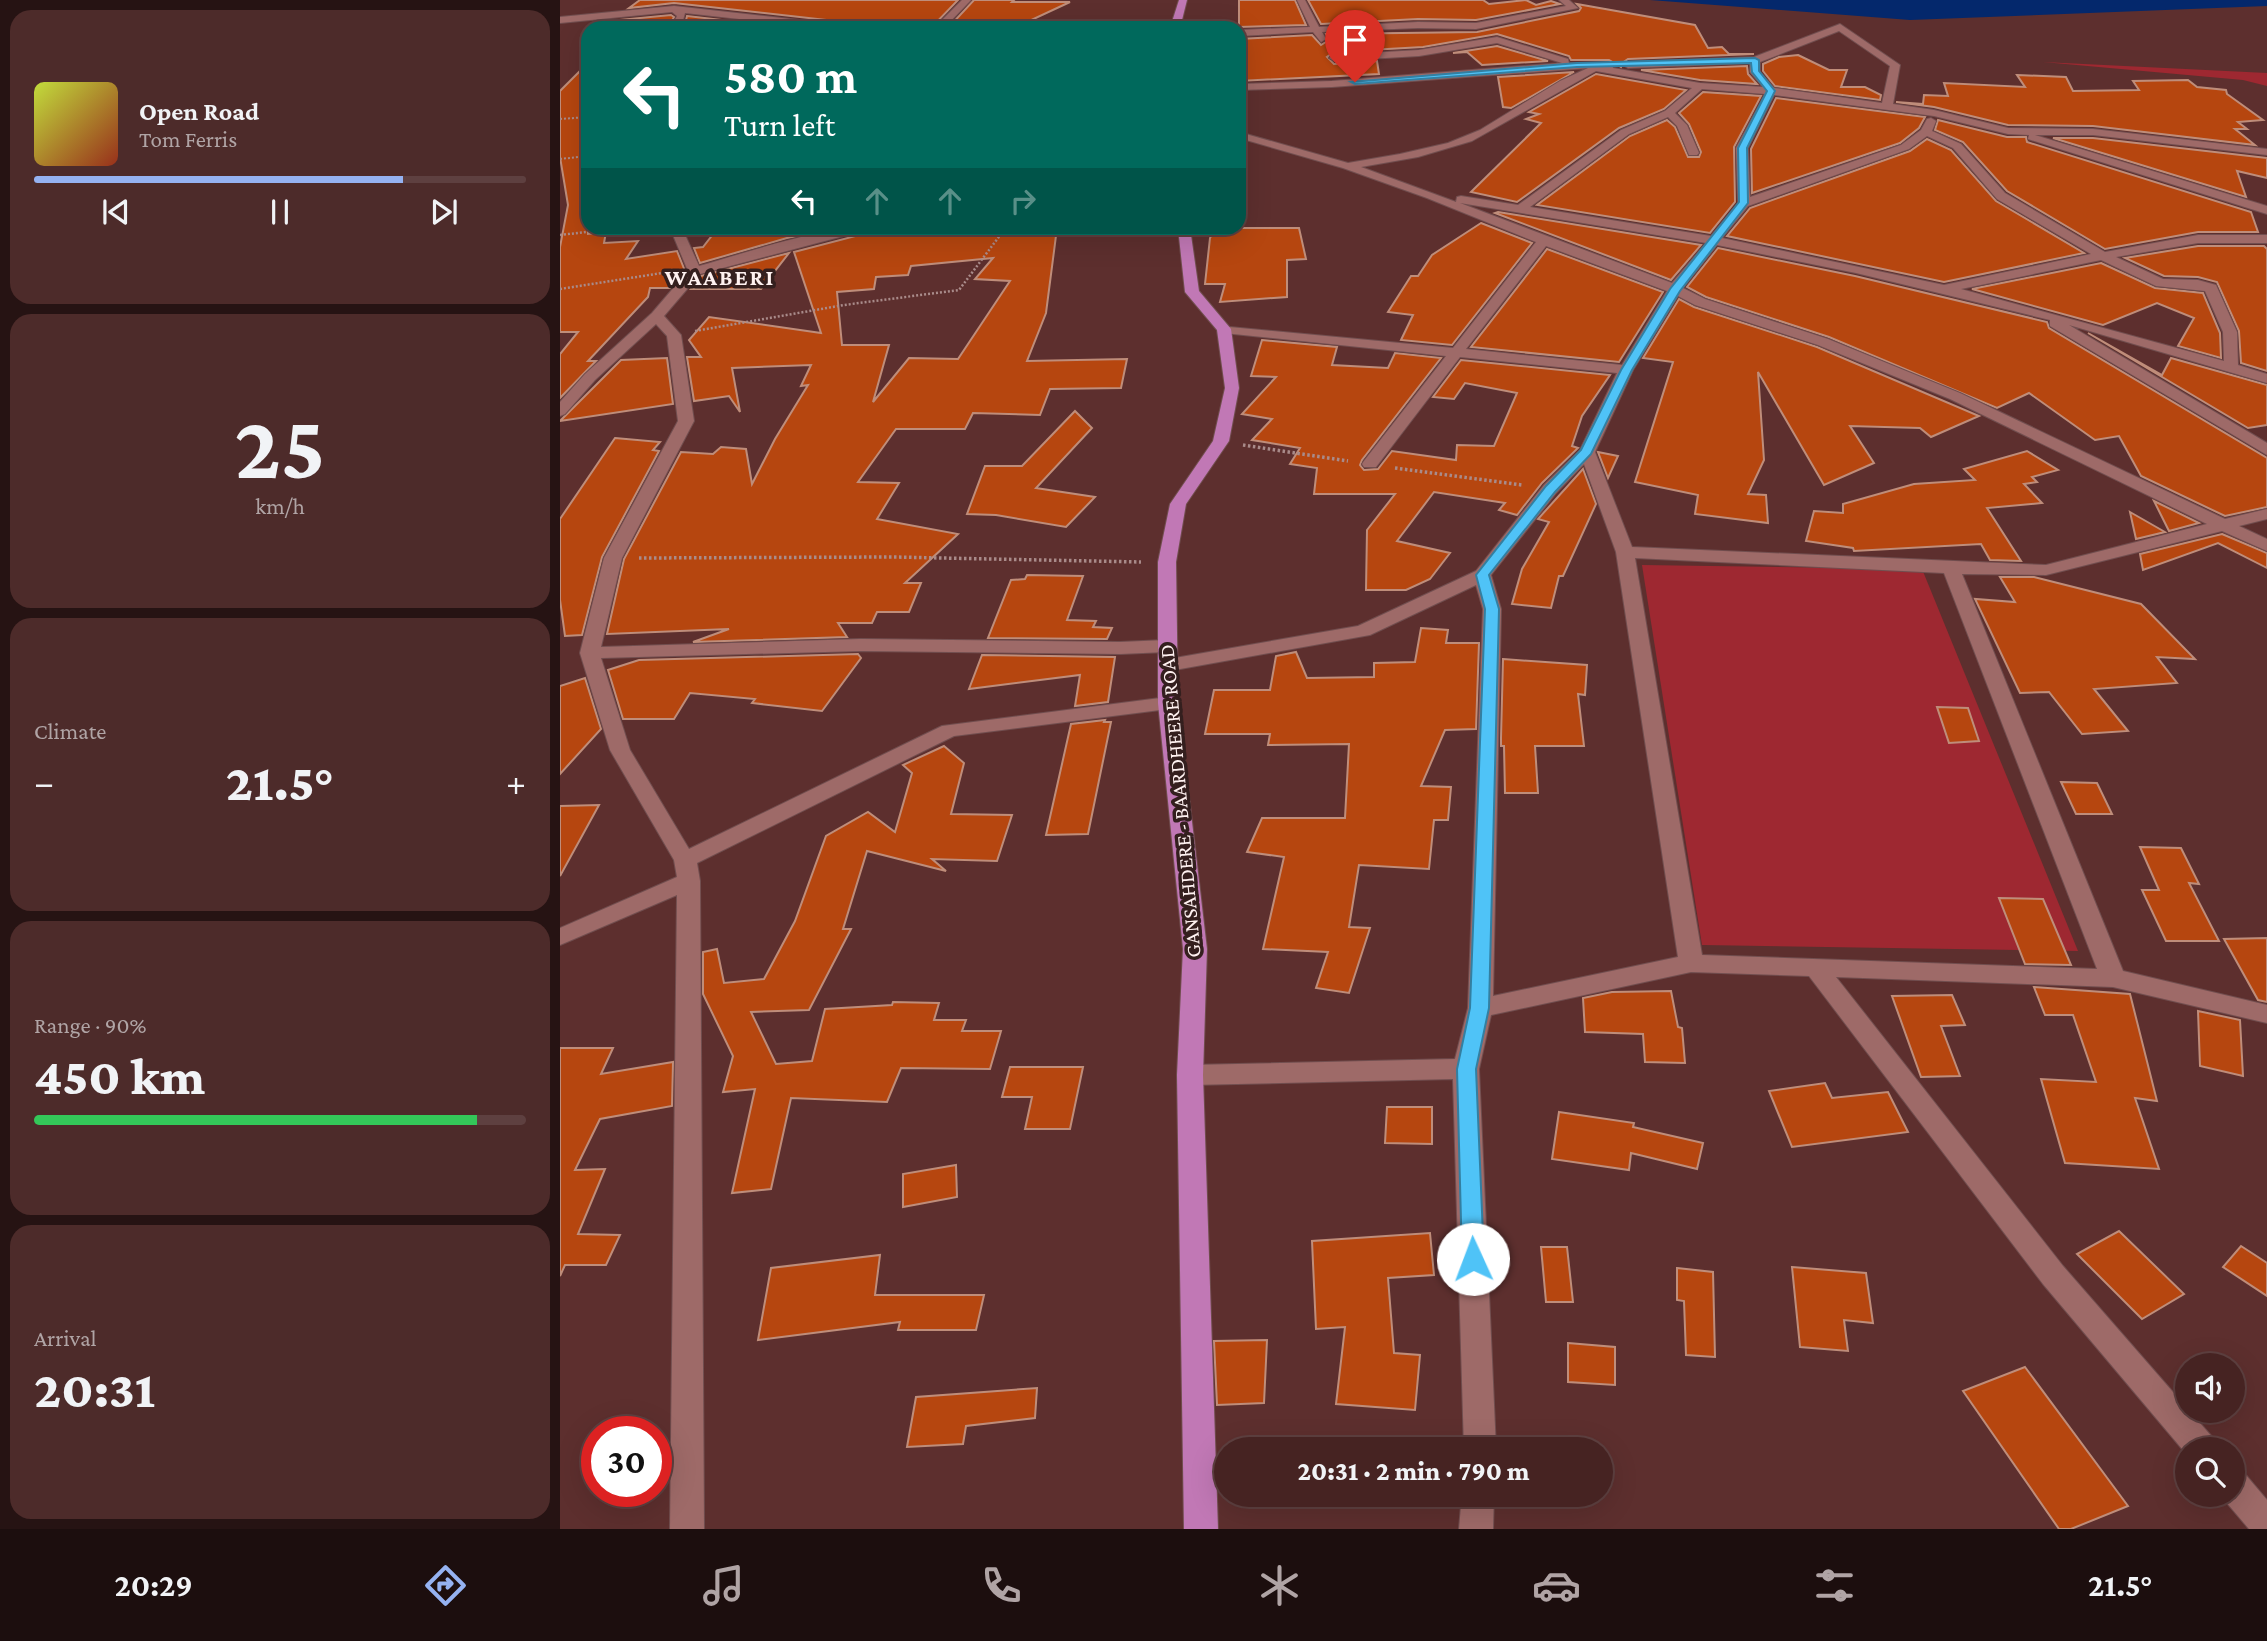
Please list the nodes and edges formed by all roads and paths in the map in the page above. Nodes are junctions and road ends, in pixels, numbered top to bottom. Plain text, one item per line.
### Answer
1 (967, 0) edge
2 (1183, 0) edge
3 (1301, 0) edge
4 (1563, 0) edge
5 (676, 5) edge
6 (574, 19) junction
7 (560, 20) edge
8 (679, 21) edge
9 (789, 21) edge
10 (946, 21) edge
11 (1177, 21) edge
12 (560, 25) edge
13 (1476, 26) junction
14 (1315, 30) junction
15 (1246, 33) edge
16 (1497, 40) junction
17 (1334, 58) junction
18 (1755, 60) junction
19 (1577, 65) junction
20 (1603, 67) junction
21 (1332, 83) junction
22 (1700, 86) junction
23 (1246, 87) edge
24 (1771, 91) junction
25 (1887, 106) junction
26 (1669, 113) junction
27 (1934, 113) junction
28 (581, 118) edge
29 (560, 119) edge
30 (2008, 131) junction
31 (1926, 132) junction
32 (1246, 137) edge
33 (2267, 152) edge
34 (1693, 153) dead end
35 (581, 157) edge
36 (560, 159) edge
37 (1347, 166) junction
38 (1431, 195) junction
39 (1744, 203) junction
40 (1518, 210) junction
41 (2267, 210) edge
42 (581, 232) edge
43 (560, 234) edge
44 (679, 235) edge
45 (782, 235) edge
46 (835, 235) edge
47 (1000, 235) edge
48 (1185, 235) edge
49 (2267, 239) edge
50 (1544, 240) junction
51 (1716, 240) junction
52 (779, 247) junction
53 (2105, 257) junction
54 (695, 271) junction
55 (560, 289) edge
56 (1675, 289) junction
57 (1944, 290) junction
58 (2032, 309) junction
59 (657, 316) junction
60 (1224, 330) junction
61 (674, 335) junction
62 (1456, 352) junction
63 (2231, 368) junction
64 (1626, 370) junction
65 (2267, 379) edge
66 (560, 411) edge
67 (2267, 450) edge
68 (1587, 452) junction
69 (1370, 464) dead end
70 (2267, 514) edge
71 (2221, 525) junction
72 (2267, 546) edge
73 (1625, 552) junction
74 (613, 558) junction
75 (1167, 562) junction
76 (1951, 568) junction
77 (1482, 575) junction
78 (590, 653) junction
79 (1167, 655) junction
80 (1168, 703) junction
81 (687, 870) junction
82 (560, 937) edge
83 (1691, 963) junction
84 (1817, 969) junction
85 (2113, 978) junction
86 (1480, 1008) junction
87 (2267, 1014) edge
88 (1466, 1069) junction
89 (1190, 1075) junction
90 (1480, 1437) edge
91 (2192, 1437) edge
92 (2245, 1499) edge
93 (1477, 1507) edge
94 (2267, 1525) edge
95 (688, 1529) edge
96 (1201, 1529) edge
97 (1476, 1529) edge

1 - 10 street
2 - 11 main road
3 - 14 street
4 - 13 street
5 - 6 street
5 - 8 street
5 - 9 street
6 - 7 street
6 - 12 street
13 - 14 street
13 - 16 street
14 - 15 street
14 - 17 street
16 - 17 street
16 - 19 street
17 - 21 street
18 - 20 street
18 - 24 street
18 - 25 street
19 - 20 street
19 - 21 street
20 - 22 street
20 - 37 street
21 - 23 street
22 - 24 street
22 - 26 street
24 - 25 street
24 - 39 street
25 - 27 street
26 - 34 street
26 - 40 street
27 - 30 street
27 - 31 street
28 - 29 path
30 - 33 street
30 - 41 street
31 - 39 street
31 - 53 street
32 - 37 street
35 - 36 path
37 - 38 street
38 - 40 street
38 - 50 street
39 - 51 street
40 - 51 street
42 - 43 path
44 - 54 street
45 - 52 street
46 - 52 street
47 - 61 path
48 - 60 main road
49 - 53 street
50 - 56 street
50 - 62 street
51 - 56 street
51 - 57 street
52 - 54 street
53 - 57 street
53 - 63 street
54 - 55 path
54 - 59 street
56 - 64 street
56 - 71 street
57 - 58 street
58 - 63 street
58 - 67 street
59 - 61 street
59 - 66 street
60 - 62 street
60 - 75 main road, GANSAHDERE - BAARDHEERE ROAD
61 - 74 street
62 - 64 street
62 - 69 street
63 - 65 street
64 - 68 street
68 - 73 street
68 - 77 street
70 - 71 street
71 - 72 street
71 - 76 street
73 - 76 street
73 - 83 street
74 - 75 path
74 - 78 street
75 - 79 main road, GANSAHDERE - BAARDHEERE ROAD
76 - 85 street
77 - 79 street
77 - 86 street
78 - 79 street
78 - 81 street
79 - 80 main road, GANSAHDERE - BAARDHEERE ROAD
80 - 81 street
80 - 89 main road, GANSAHDERE - BAARDHEERE ROAD
81 - 82 street
81 - 95 street
83 - 84 street
83 - 86 street
84 - 85 street
84 - 91 street
85 - 87 street
86 - 88 street
88 - 89 street
88 - 90 street
89 - 96 main road, GANSAHDERE - BAARDHEERE ROAD
92 - 94 street
93 - 97 street

